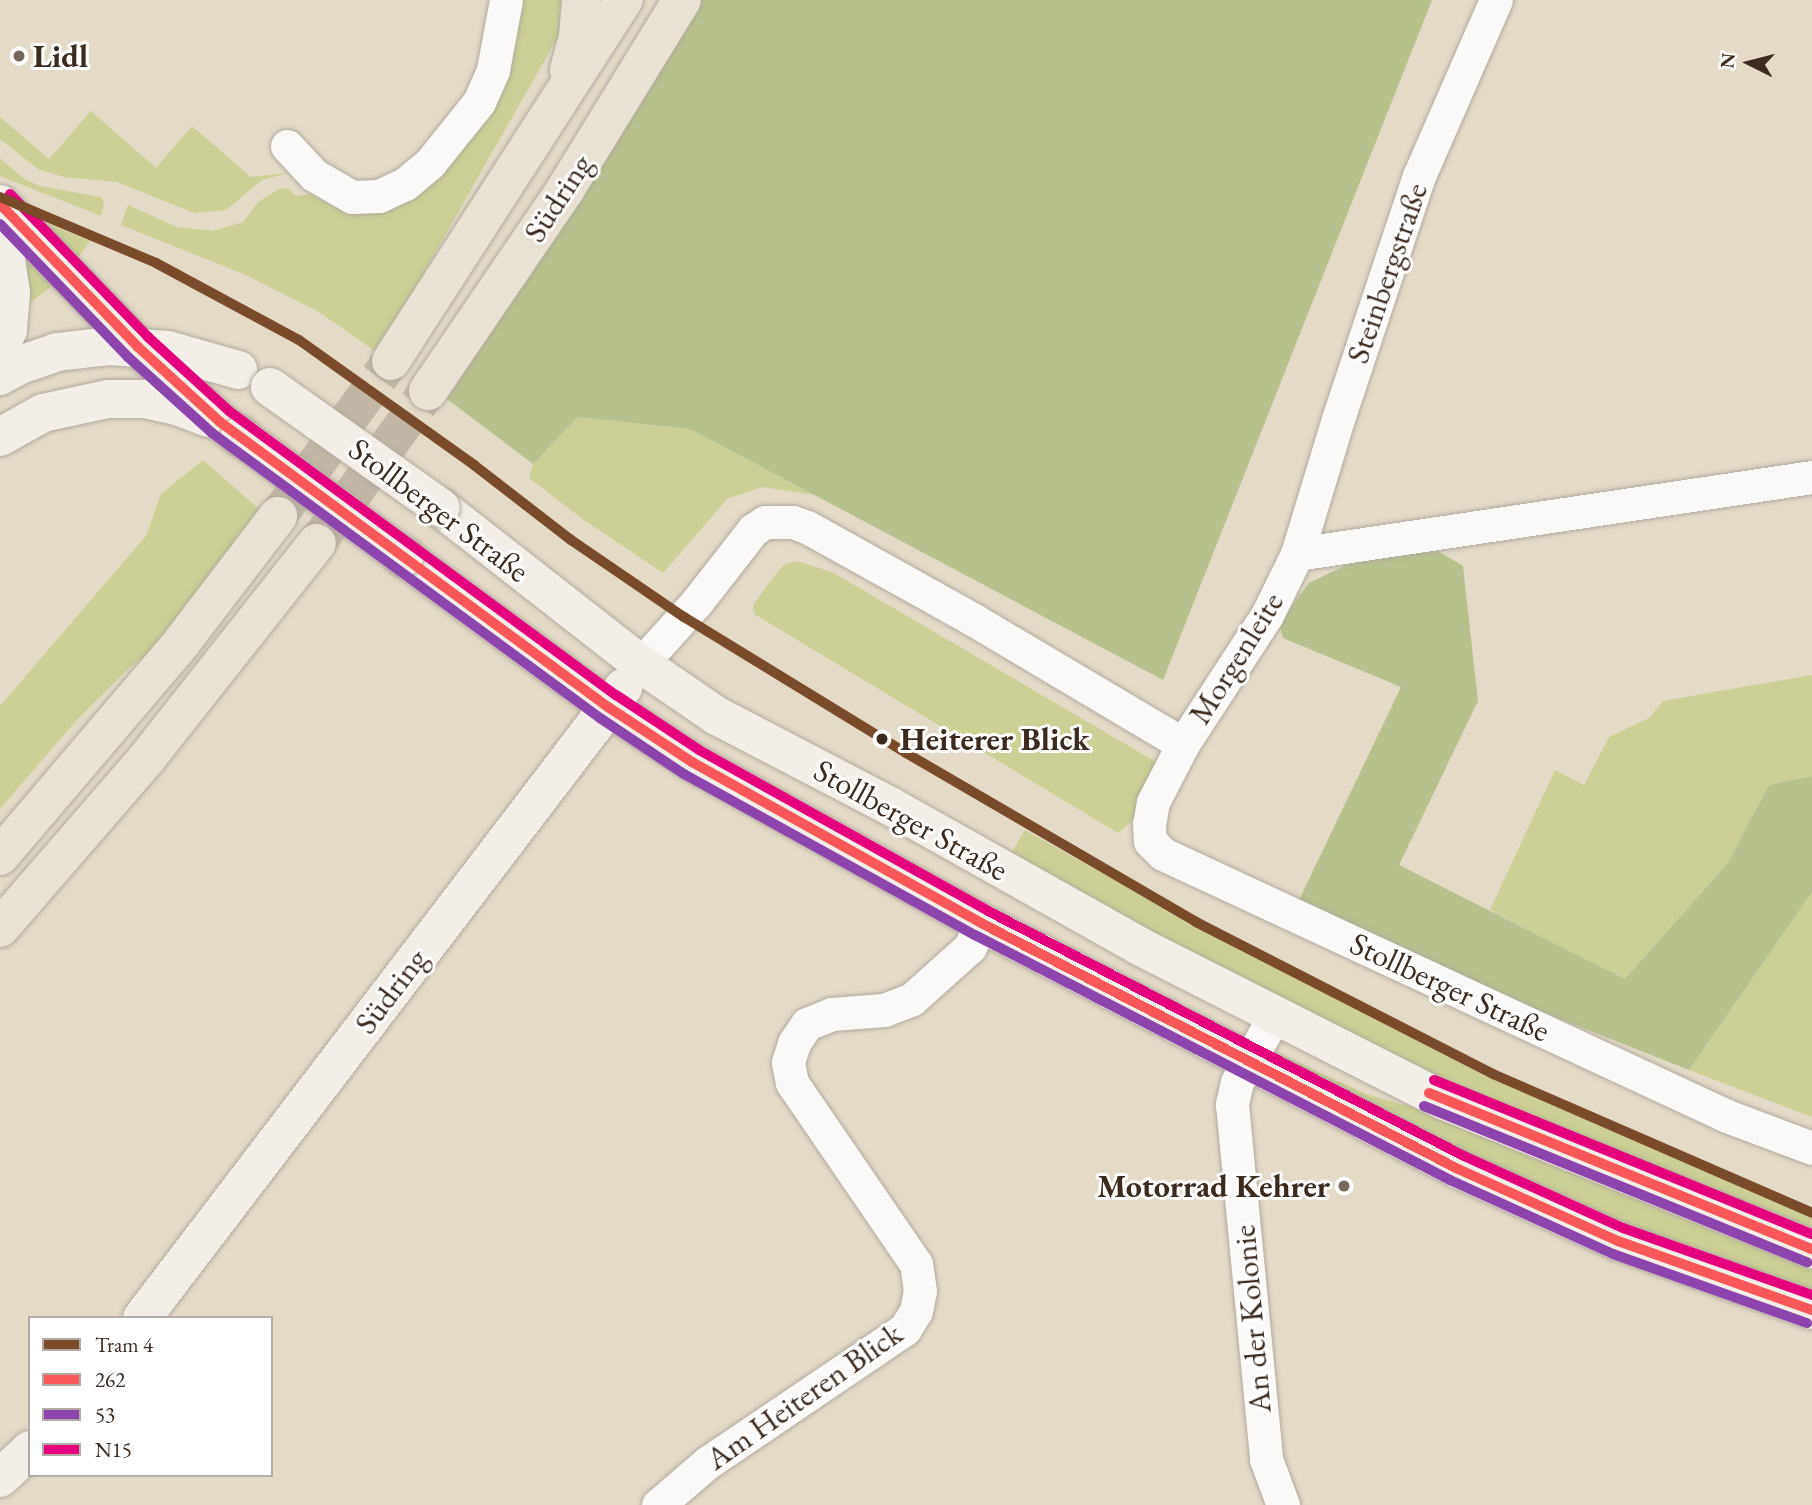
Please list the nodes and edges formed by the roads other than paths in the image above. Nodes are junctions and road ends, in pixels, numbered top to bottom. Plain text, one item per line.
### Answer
1 (506, 0) edge
2 (581, 0) edge
3 (624, 0) edge
4 (682, 0) edge
5 (1496, 0) edge
6 (551, 116) junction
7 (286, 146) dead end
8 (0, 204) edge
9 (0, 220) edge
10 (134, 329) junction
11 (0, 348) edge
12 (391, 361) tunnel mouth
13 (0, 376) edge
14 (428, 391) tunnel mouth
15 (74, 404) junction
16 (230, 429) junction
17 (0, 437) edge
18 (1812, 477) edge
19 (278, 516) tunnel mouth
20 (317, 544) tunnel mouth
21 (1297, 554) junction
22 (641, 664) junction
23 (608, 707) junction
24 (1183, 744) junction
25 (0, 856) edge
26 (981, 923) junction
27 (0, 928) edge
28 (1275, 1015) junction
29 (1248, 1059) junction
30 (1812, 1149) edge
31 (1812, 1249) edge
32 (1812, 1310) edge
33 (144, 1316) edge
34 (28, 1452) edge
35 (0, 1478) edge
36 (658, 1505) edge
37 (1283, 1505) edge

1 - 7 street
2 - 6 main road
3 - 6 main road, Südring
4 - 14 main road, Südring
5 - 21 street, Steinbergstraße
6 - 12 main road, Südring
8 - 10 main road, Stollberger Straße
9 - 11 main road
10 - 13 main road, Stollberger Straße
10 - 15 main road
10 - 16 main road, Stollberger Straße
10 - 22 main road, Stollberger Straße, bridge
15 - 16 main road
15 - 17 main road
16 - 23 main road, Stollberger Straße, bridge
18 - 21 street, Morgenleite
19 - 25 main road
20 - 27 main road
21 - 24 street, Morgenleite
22 - 23 main road, Südring
22 - 24 street, Morgenleite
22 - 28 main road, Stollberger Straße
23 - 26 main road, Stollberger Straße
23 - 33 main road, Südring
24 - 30 street, Stollberger Straße
26 - 29 main road, Stollberger Straße
26 - 36 street, Am Heiteren Blick
28 - 29 street, An der Kolonie
28 - 31 main road, Stollberger Straße
29 - 32 main road, Stollberger Straße
29 - 37 street, An der Kolonie
34 - 35 main road

